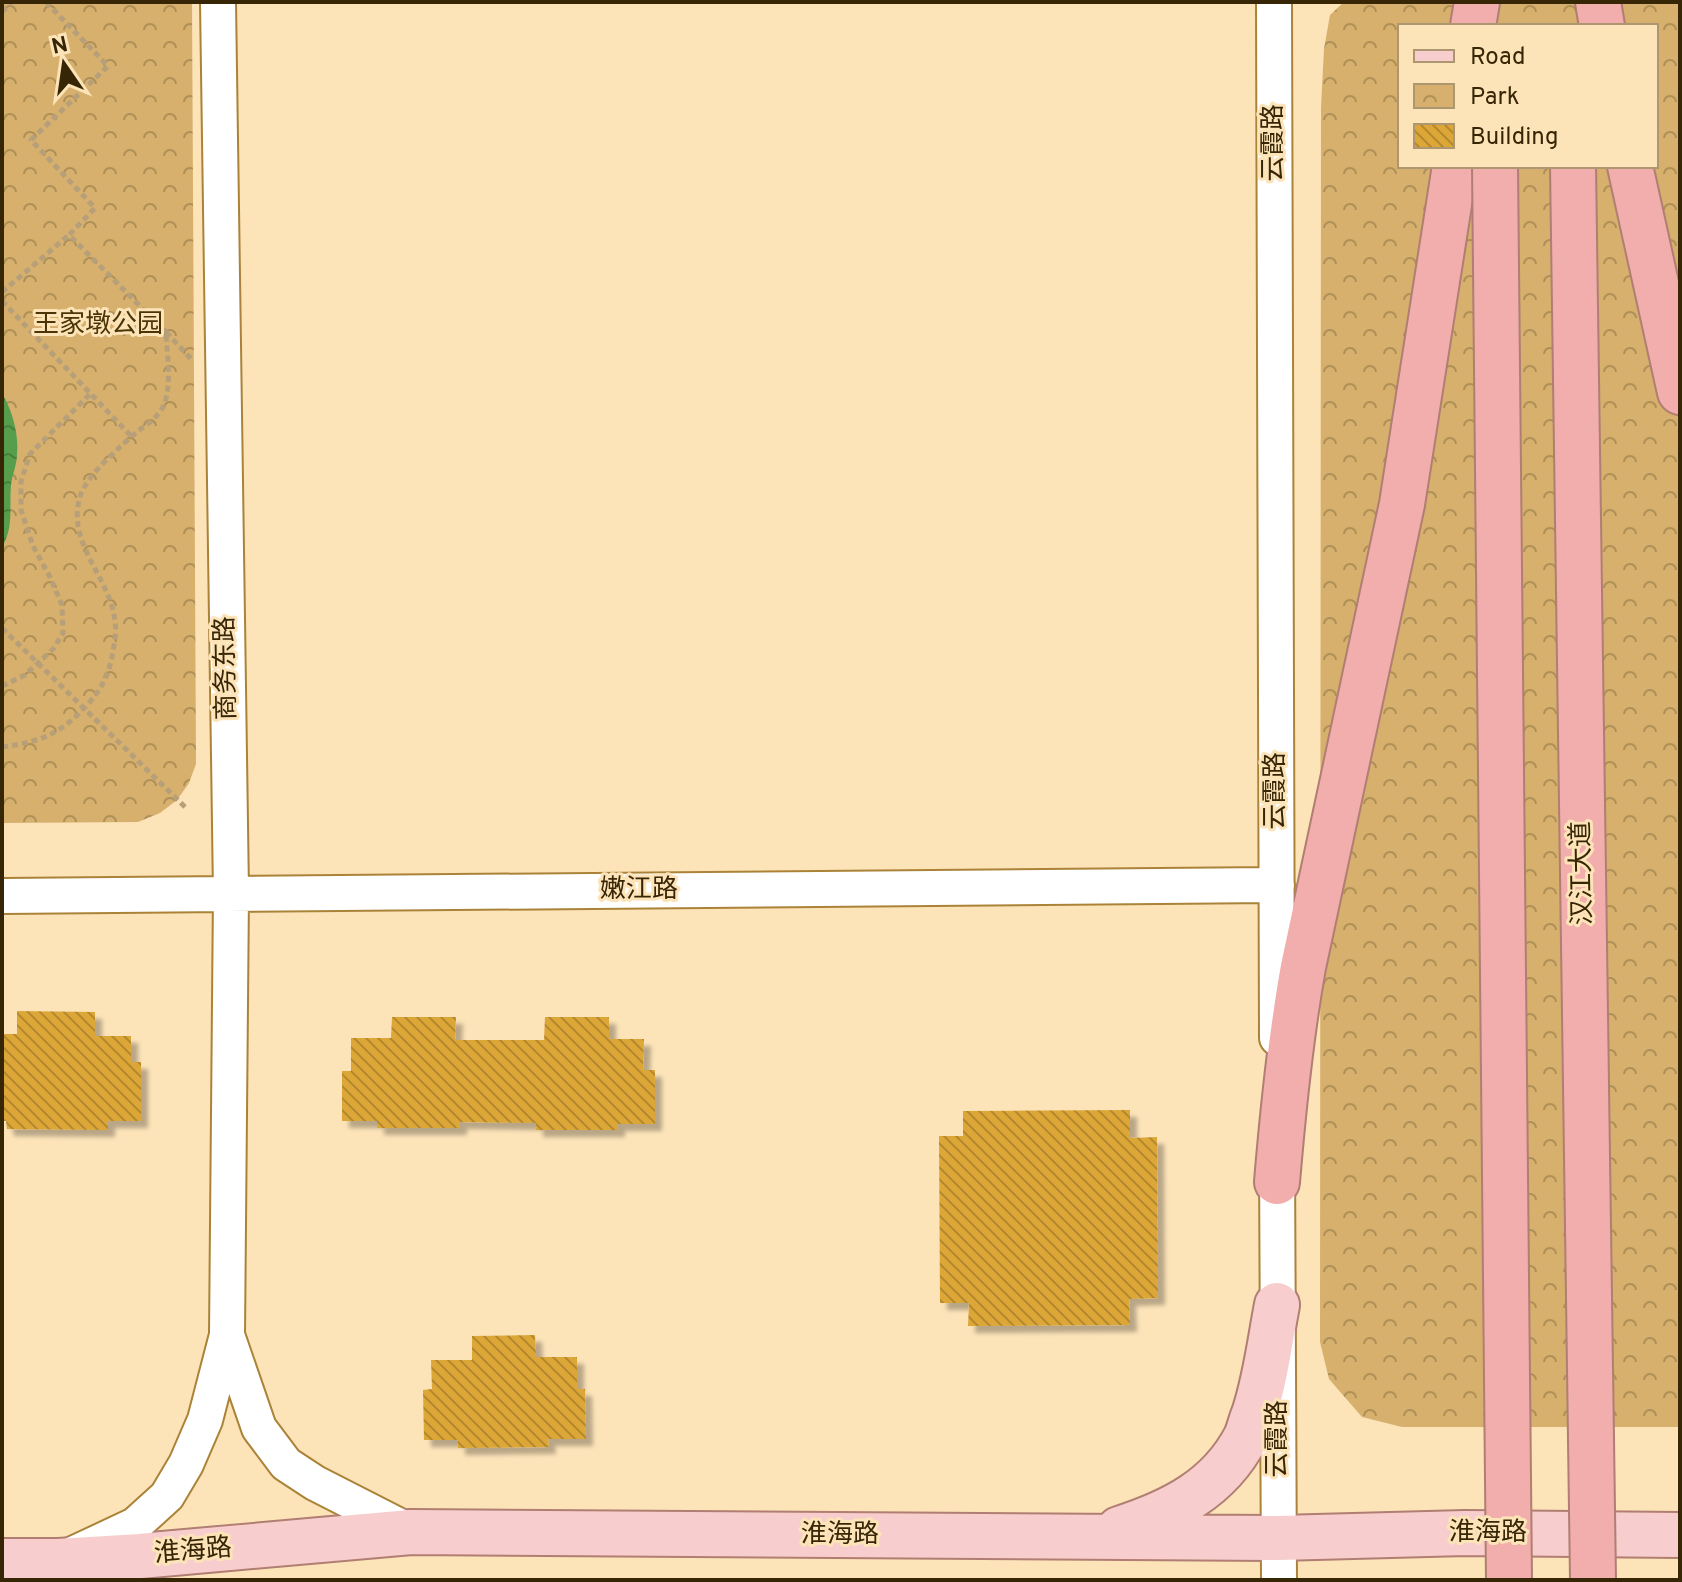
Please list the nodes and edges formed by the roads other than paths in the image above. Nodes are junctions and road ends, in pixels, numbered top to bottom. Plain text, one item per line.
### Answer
1 (218, 2) edge
2 (1274, 2) edge
3 (1477, 2) edge
4 (1492, 2) edge
5 (1570, 2) edge
6 (1598, 2) edge
7 (1473, 24) edge
8 (1493, 24) edge
9 (1571, 24) edge
10 (1602, 24) edge
11 (1455, 168) edge
12 (1495, 168) edge
13 (1573, 168) edge
14 (1630, 168) edge
15 (1680, 392) edge
16 (1277, 885) junction
17 (231, 893) junction
18 (2, 896) edge
19 (1277, 1182) junction
20 (1277, 1305) junction
21 (227, 1335) junction
22 (411, 1532) junction
23 (1680, 1535) edge
24 (1096, 1537) junction
25 (1279, 1559) edge
26 (2, 1561) edge
27 (58, 1561) junction
28 (1509, 1580) edge
29 (1593, 1580) edge

1 - 17 street, 商务东路
2 - 16 street, 云霞路
3 - 7 highway
4 - 8 highway
5 - 9 highway
6 - 10 highway
11 - 19 highway
12 - 28 highway, bridge
13 - 29 highway, 汉江大道, bridge
14 - 15 highway
16 - 17 street, 嫩江路
16 - 19 street, 云霞路
17 - 18 street, 嫩江路
17 - 21 street, 商务东路
19 - 20 street, 云霞路
20 - 24 main road
20 - 25 street, 云霞路
21 - 22 street
21 - 27 street
22 - 24 main road, 淮海路
22 - 27 main road, 淮海路
23 - 25 main road, 淮海路
24 - 25 main road, 淮海路
26 - 27 main road, 淮海路

